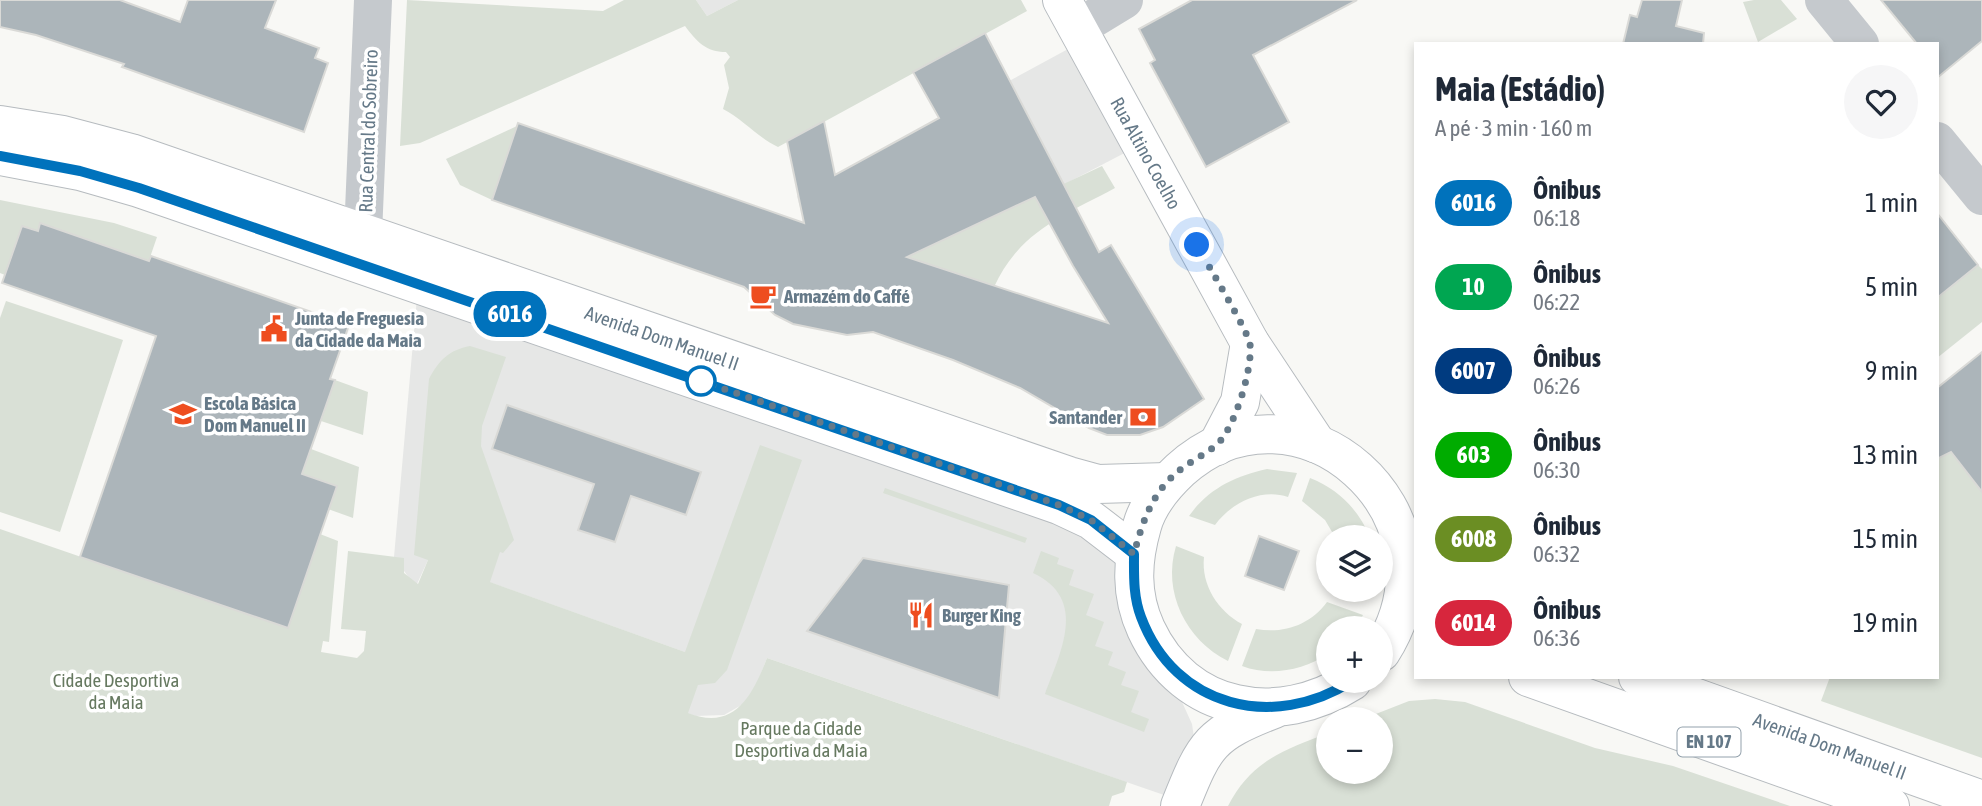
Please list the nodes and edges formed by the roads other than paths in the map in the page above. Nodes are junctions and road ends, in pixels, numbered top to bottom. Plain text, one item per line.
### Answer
1 (373, 0) edge
2 (1124, 0) edge
3 (1824, 0) edge
4 (1070, 14) edge
5 (1858, 42) edge
6 (0, 125) edge
7 (1940, 148) edge
8 (0, 156) edge
9 (1982, 195) edge
10 (363, 234) junction
11 (414, 281) junction
12 (1250, 342) junction
13 (1317, 444) junction
14 (1217, 446) junction
15 (1167, 482) junction
16 (1134, 554) junction
17 (1411, 571) edge
18 (1393, 650) edge
19 (1172, 667) junction
20 (1534, 679) edge
21 (1644, 679) edge
22 (1332, 693) edge
23 (1279, 707) junction
24 (1199, 760) junction
25 (1982, 800) edge
26 (1180, 806) edge
27 (1891, 806) edge

1 - 10 street, Rua Central do Sobreiro
2 - 4 street
3 - 5 street
4 - 12 main road, Rua Altino Coelho
6 - 10 main road, Avenida Dom Manuel II
7 - 9 street
8 - 11 main road, Avenida Dom Manuel II
10 - 11 street, Rua Central do Sobreiro
10 - 15 main road, Avenida Dom Manuel II
11 - 16 main road, Avenida Dom Manuel II
12 - 13 main road, Rua Altino Coelho
12 - 14 main road
13 - 14 main road
13 - 17 main road
14 - 15 main road
15 - 16 main road
16 - 19 main road
17 - 18 main road
19 - 23 main road
19 - 24 main road
20 - 27 main road, Avenida Dom Manuel II / EN 107
21 - 25 main road, Avenida Dom Manuel II
22 - 23 main road
23 - 24 main road
24 - 26 main road

